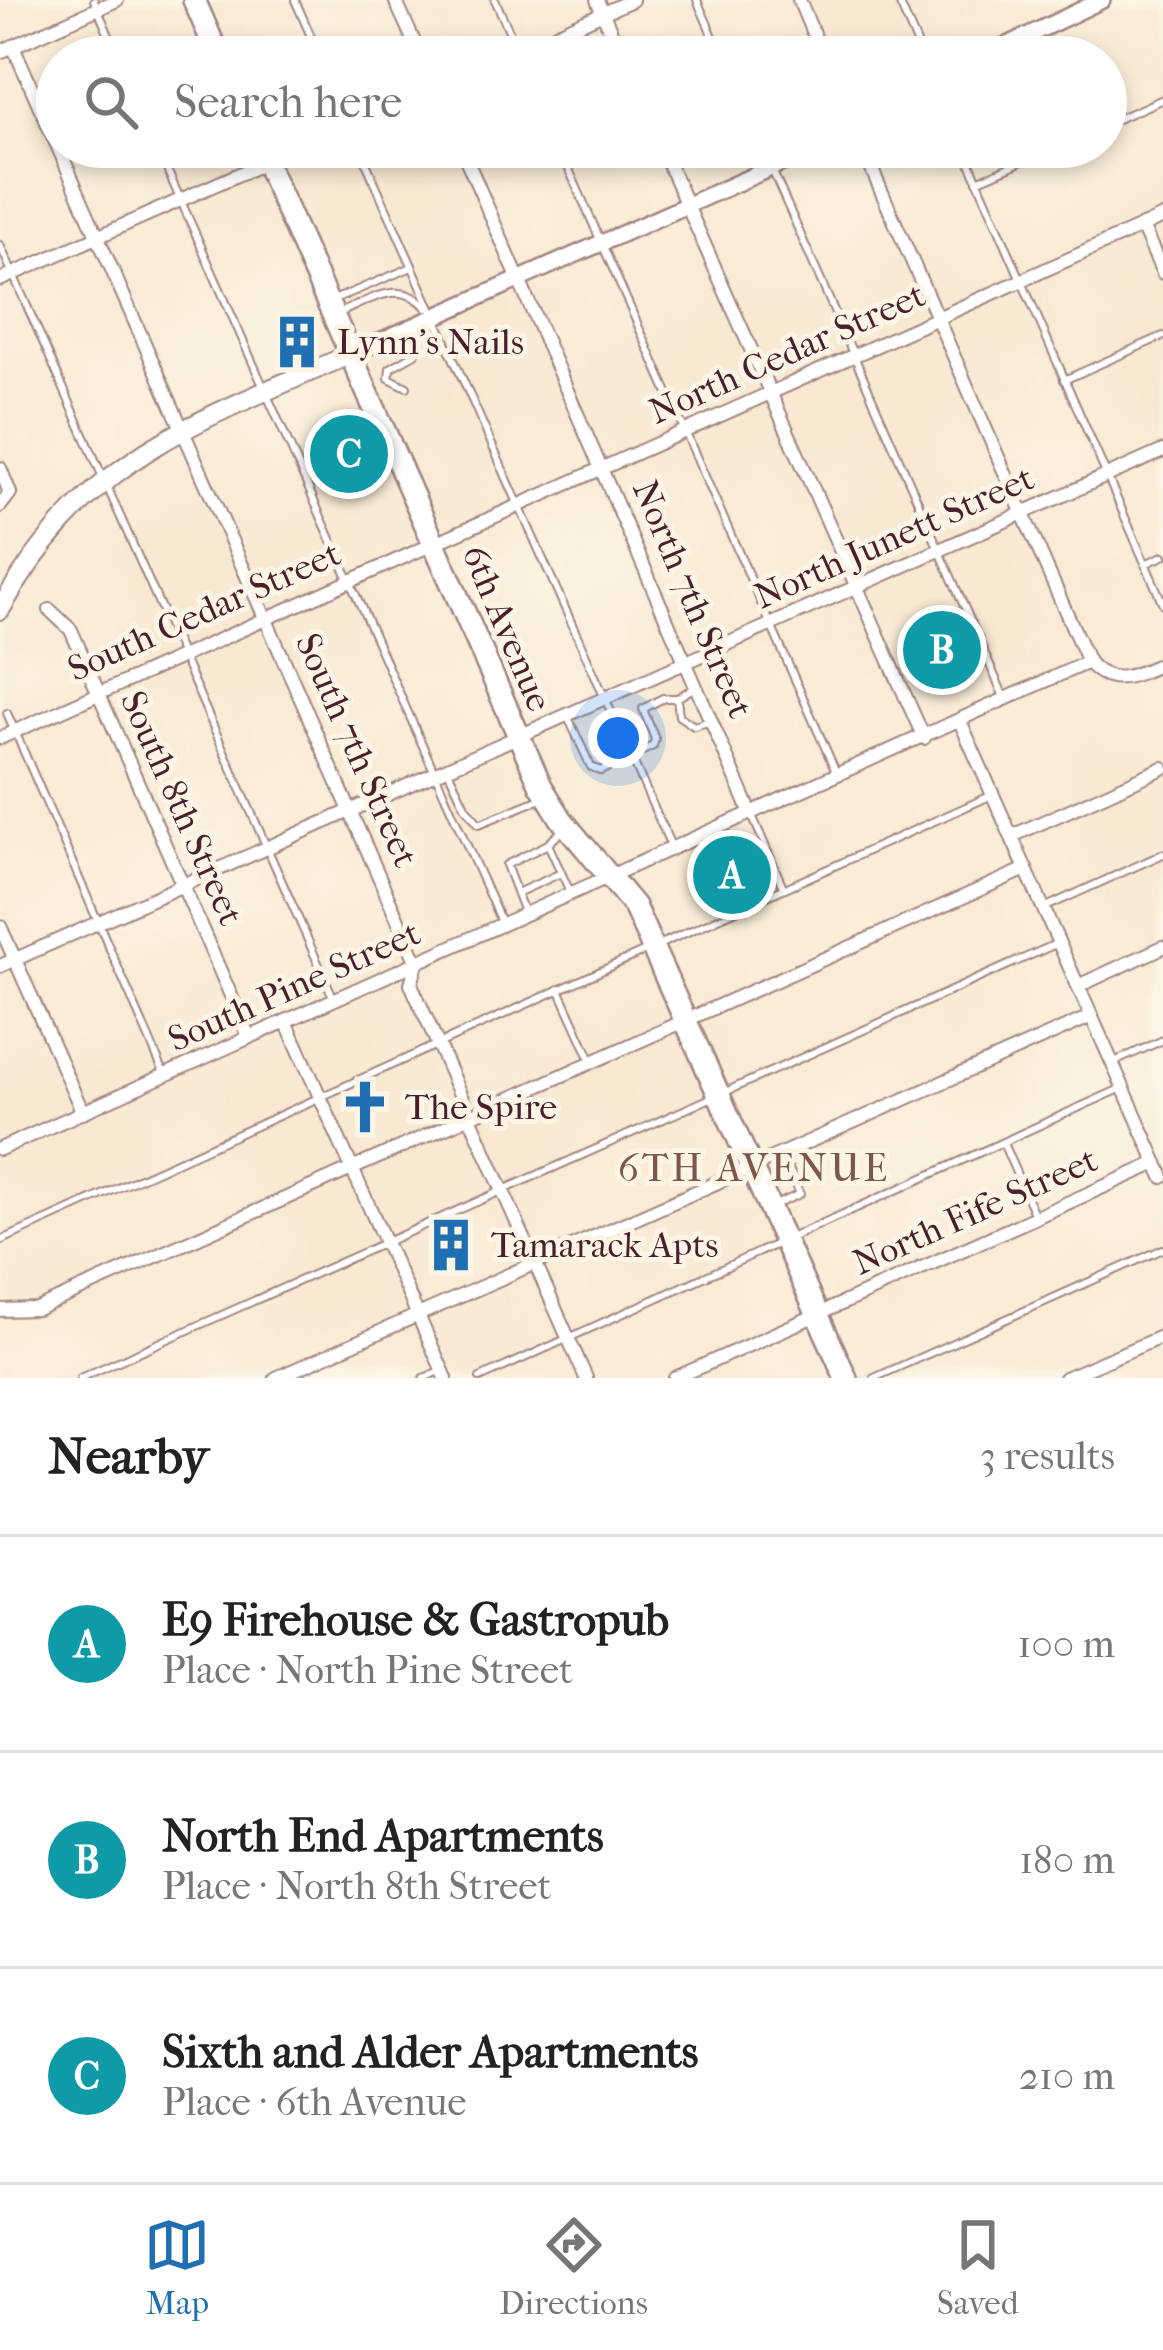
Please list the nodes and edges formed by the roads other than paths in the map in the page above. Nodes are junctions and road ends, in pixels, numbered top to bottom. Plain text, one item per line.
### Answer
1 (117, 0) edge
2 (194, 0) edge
3 (295, 0) edge
4 (395, 0) edge
5 (495, 0) edge
6 (632, 0) edge
7 (697, 0) edge
8 (799, 0) edge
9 (898, 0) edge
10 (1102, 0) edge
11 (96, 4) edge
12 (600, 7) edge
13 (109, 36) edge
14 (210, 36) edge
15 (311, 36) edge
16 (411, 36) edge
17 (507, 36) edge
18 (548, 36) edge
19 (613, 36) edge
20 (713, 36) edge
21 (814, 36) edge
22 (914, 36) edge
23 (1027, 36) edge
24 (7, 49) edge
25 (1163, 99) edge
26 (36, 105) edge
27 (1127, 115) edge
28 (67, 168) edge
29 (166, 168) edge
30 (238, 168) edge
31 (268, 168) edge
32 (368, 168) edge
33 (469, 168) edge
34 (568, 168) edge
35 (670, 168) edge
36 (871, 168) edge
37 (972, 168) edge
38 (1006, 168) edge
39 (772, 169) joint
40 (977, 181) junction
41 (180, 200) junction
42 (687, 205) junction
43 (1163, 217) edge
44 (1142, 226) junction
45 (98, 237) junction
46 (599, 243) junction
47 (0, 245) edge
48 (412, 267) junction
49 (1163, 273) edge
50 (6, 278) edge
51 (519, 279) junction
52 (1021, 280) junction
53 (331, 309) junction
54 (434, 316) junction
55 (935, 319) junction
56 (1163, 337) edge
57 (351, 354) junction
58 (415, 354) dead end
59 (854, 356) junction
60 (1064, 380) junction
61 (407, 387) dead end
62 (264, 392) junction
63 (770, 393) junction
64 (182, 428) junction
65 (683, 432) junction
66 (1163, 451) edge
67 (0, 468) edge
68 (603, 468) junction
69 (1106, 476) junction
70 (104, 480) junction
71 (5, 502) edge
72 (518, 506) junction
73 (1024, 512) junction
74 (435, 544) junction
75 (939, 550) junction
76 (1163, 556) edge
77 (1145, 564) junction
78 (348, 582) junction
79 (856, 586) junction
80 (1163, 604) edge
81 (0, 610) edge
82 (50, 610) dead end
83 (266, 619) junction
84 (770, 625) junction
85 (182, 657) junction
86 (688, 661) junction
87 (1088, 662) junction
88 (1163, 663) edge
89 (698, 686) junction
90 (99, 694) junction
91 (604, 698) junction
92 (677, 698) junction
93 (1005, 700) junction
94 (7, 713) dead end
95 (567, 715) junction
96 (712, 720) junction
97 (960, 721) junction
98 (15, 731) junction
99 (518, 736) junction
100 (924, 737) junction
101 (0, 738) edge
102 (631, 757) junction
103 (1163, 768) edge
104 (440, 771) junction
105 (837, 775) junction
106 (993, 794) junction
107 (546, 796) junction
108 (352, 811) junction
109 (751, 813) junction
110 (568, 826) junction
111 (1012, 836) junction
112 (548, 844) junction
113 (267, 848) junction
114 (672, 849) junction
115 (1163, 854) edge
116 (1026, 869) junction
117 (561, 873) junction
118 (612, 876) junction
119 (184, 885) junction
120 (784, 888) junction
121 (517, 893) junction
122 (571, 895) junction
123 (1043, 908) junction
124 (525, 914) junction
125 (98, 923) junction
126 (502, 925) junction
127 (0, 926) edge
128 (1059, 943) junction
129 (652, 946) junction
130 (1163, 947) edge
131 (15, 960) junction
132 (417, 963) junction
133 (0, 967) edge
134 (1078, 986) junction
135 (559, 989) junction
136 (334, 999) junction
137 (1091, 1016) junction
138 (286, 1021) junction
139 (687, 1021) junction
140 (249, 1037) junction
141 (1163, 1040) edge
142 (437, 1043) junction
143 (592, 1063) junction
144 (1112, 1063) junction
145 (166, 1076) junction
146 (1124, 1088) junction
147 (719, 1094) junction
148 (318, 1095) junction
149 (83, 1113) junction
150 (470, 1118) junction
151 (1161, 1129) edge
152 (1145, 1136) junction
153 (1003, 1142) junction
154 (0, 1149) edge
155 (782, 1154) junction
156 (752, 1168) junction
157 (1160, 1170) edge
158 (352, 1171) junction
159 (502, 1190) junction
160 (770, 1208) junction
161 (1036, 1217) junction
162 (0, 1241) edge
163 (784, 1241) junction
164 (384, 1243) junction
165 (1163, 1249) edge
166 (536, 1265) junction
167 (2, 1306) edge
168 (818, 1314) junction
169 (418, 1317) junction
170 (1163, 1336) edge
171 (568, 1338) junction
172 (709, 1363) junction
173 (444, 1374) edge
174 (716, 1377) edge
175 (80, 1378) edge
176 (276, 1378) edge
177 (424, 1378) edge
178 (480, 1378) edge
179 (586, 1378) edge
180 (675, 1378) edge
181 (846, 1378) edge
182 (874, 1378) edge
183 (1065, 1378) edge

1 - 11 street
2 - 14 main road
3 - 15 lane
4 - 16 street
5 - 17 lane
6 - 12 street
7 - 20 lane
8 - 21 street
9 - 22 lane
10 - 23 street
11 - 13 lane
11 - 24 street
12 - 18 street
12 - 19 street
24 - 26 street, South 7th Street
25 - 27 lane
28 - 45 street, South 7th Street
29 - 41 lane
30 - 41 street
31 - 53 main road, 6th Avenue
32 - 48 lane
33 - 51 street, North 7th Street
34 - 46 lane
35 - 42 street
36 - 55 street
37 - 40 lane
38 - 40 lane
39 - 42 street
39 - 59 lane
40 - 52 lane
41 - 45 street
41 - 62 lane
42 - 46 street
42 - 63 street
43 - 44 street, North Cedar Street
44 - 49 street
44 - 52 street, North Cedar Street
45 - 50 street
45 - 64 street, South 7th Street
46 - 51 street
46 - 65 lane
47 - 50 lane
48 - 53 lane
48 - 54 lane
50 - 70 lane
51 - 54 street
51 - 68 street, North 7th Street
52 - 55 street, North Cedar Street
52 - 60 lane
53 - 54 lane
53 - 57 main road, 6th Avenue
54 - 57 street
54 - 72 lane
55 - 59 street, North Cedar Street
55 - 73 street
56 - 60 lane
57 - 62 main road
57 - 74 main road, 6th Avenue
58 - 61 lane
59 - 63 street, North Cedar Street
59 - 75 lane
60 - 69 lane
62 - 64 main road
62 - 78 lane
63 - 65 street, North Cedar Street
63 - 79 street
64 - 70 main road
64 - 83 street, South 7th Street
65 - 68 street, North Cedar Street
65 - 84 lane
66 - 69 street, North Junett Street
67 - 71 street
68 - 72 street, North Cedar Street
68 - 86 street, North 7th Street
69 - 73 street, North Junett Street
69 - 77 lane
70 - 81 main road
70 - 85 lane
72 - 74 street, North Cedar Street
72 - 91 lane
73 - 75 street, North Junett Street
73 - 87 street
74 - 78 street, South Cedar Street
74 - 99 main road, 6th Avenue
75 - 79 street, North Junett Street
75 - 93 lane
76 - 77 lane
77 - 80 lane
78 - 83 street, South Cedar Street
78 - 104 lane
79 - 84 street, North Junett Street
79 - 100 street
82 - 90 street, South 8th Street
83 - 85 street, South Cedar Street
83 - 108 street, South 7th Street
84 - 86 street, North Junett Street
84 - 105 lane
85 - 90 street, South Cedar Street
85 - 113 lane
86 - 89 street, North 7th Street
86 - 91 street, North Junett Street
87 - 88 street
87 - 93 street, South Pine Street
89 - 92 lane
89 - 96 street, North 7th Street
90 - 98 street, South Cedar Street
90 - 119 street, South 8th Street
91 - 95 street, North Junett Street
91 - 102 lane
92 - 96 lane
92 - 102 lane
93 - 97 street, South Pine Street
94 - 98 lane
95 - 99 street, North Junett Street
95 - 102 lane
96 - 109 street, North 7th Street
97 - 100 street, South Pine Street
97 - 106 street
98 - 101 street, South Cedar Street
98 - 125 lane
99 - 104 street, North Junett Street
99 - 107 main road, 6th Avenue
100 - 105 street, South Pine Street
102 - 114 lane
103 - 111 street
104 - 107 lane
104 - 108 street, North Junett Street
104 - 126 lane
105 - 109 street, South Pine Street
106 - 111 street
106 - 120 lane
107 - 110 main road, 6th Avenue
108 - 113 street, North Junett Street
108 - 132 street, South 7th Street
109 - 114 street, South Pine Street
109 - 120 lane
110 - 112 lane
110 - 118 main road, 6th Avenue
111 - 116 street
112 - 117 lane
112 - 121 lane
113 - 119 street, North Junett Street
113 - 136 lane
114 - 118 street, South Pine Street
115 - 123 lane
116 - 123 street
116 - 139 street
117 - 121 lane
117 - 122 lane
118 - 122 street, South Pine Street
118 - 129 main road, 6th Avenue
119 - 125 street, North Junett Street
119 - 140 street, South 8th Street
120 - 129 lane
121 - 124 lane
122 - 124 street, South Pine Street
123 - 128 street
124 - 126 street, South Pine Street
125 - 131 street, North Junett Street
125 - 145 lane
126 - 132 street, South Pine Street
127 - 131 street
128 - 134 street
128 - 147 lane
129 - 135 lane
129 - 139 main road, 6th Avenue
130 - 134 street
131 - 133 street, North Junett Street
131 - 149 street
132 - 136 street, South Pine Street
132 - 142 street, South 7th Street
134 - 137 street
135 - 142 lane
135 - 143 lane
136 - 138 street, South Pine Street
137 - 144 street
137 - 155 street
138 - 140 street, South Pine Street
138 - 148 street
139 - 143 street
139 - 147 main road, 6th Avenue
140 - 145 street, South Pine Street
141 - 144 lane
142 - 148 lane
142 - 150 street, South 7th Street
143 - 150 street
144 - 146 street
145 - 149 street, South Pine Street
146 - 152 street
146 - 153 lane
147 - 156 main road, 6th Avenue
147 - 159 lane
148 - 158 street
148 - 162 lane
149 - 154 street, South Pine Street
150 - 158 street
150 - 159 street, South 7th Street
151 - 152 street
152 - 157 street
153 - 161 lane
153 - 163 lane
155 - 156 street
155 - 160 lane
156 - 160 main road, 6th Avenue
156 - 166 street
157 - 161 street, North Fife Street
158 - 164 street
158 - 167 street
159 - 164 lane
159 - 166 street, South 7th Street
160 - 163 main road, 6th Avenue
161 - 168 street, North Fife Street
163 - 168 main road, 6th Avenue
163 - 171 lane
164 - 169 street
164 - 175 lane
165 - 182 lane
166 - 169 street
166 - 171 street, South 7th Street
168 - 172 street, North Fife Street
168 - 181 main road, 6th Avenue
169 - 173 street
169 - 176 street
170 - 183 street
171 - 178 lane
171 - 179 street, South 7th Street
172 - 174 lane
172 - 180 street, North Fife Street
173 - 177 lane

